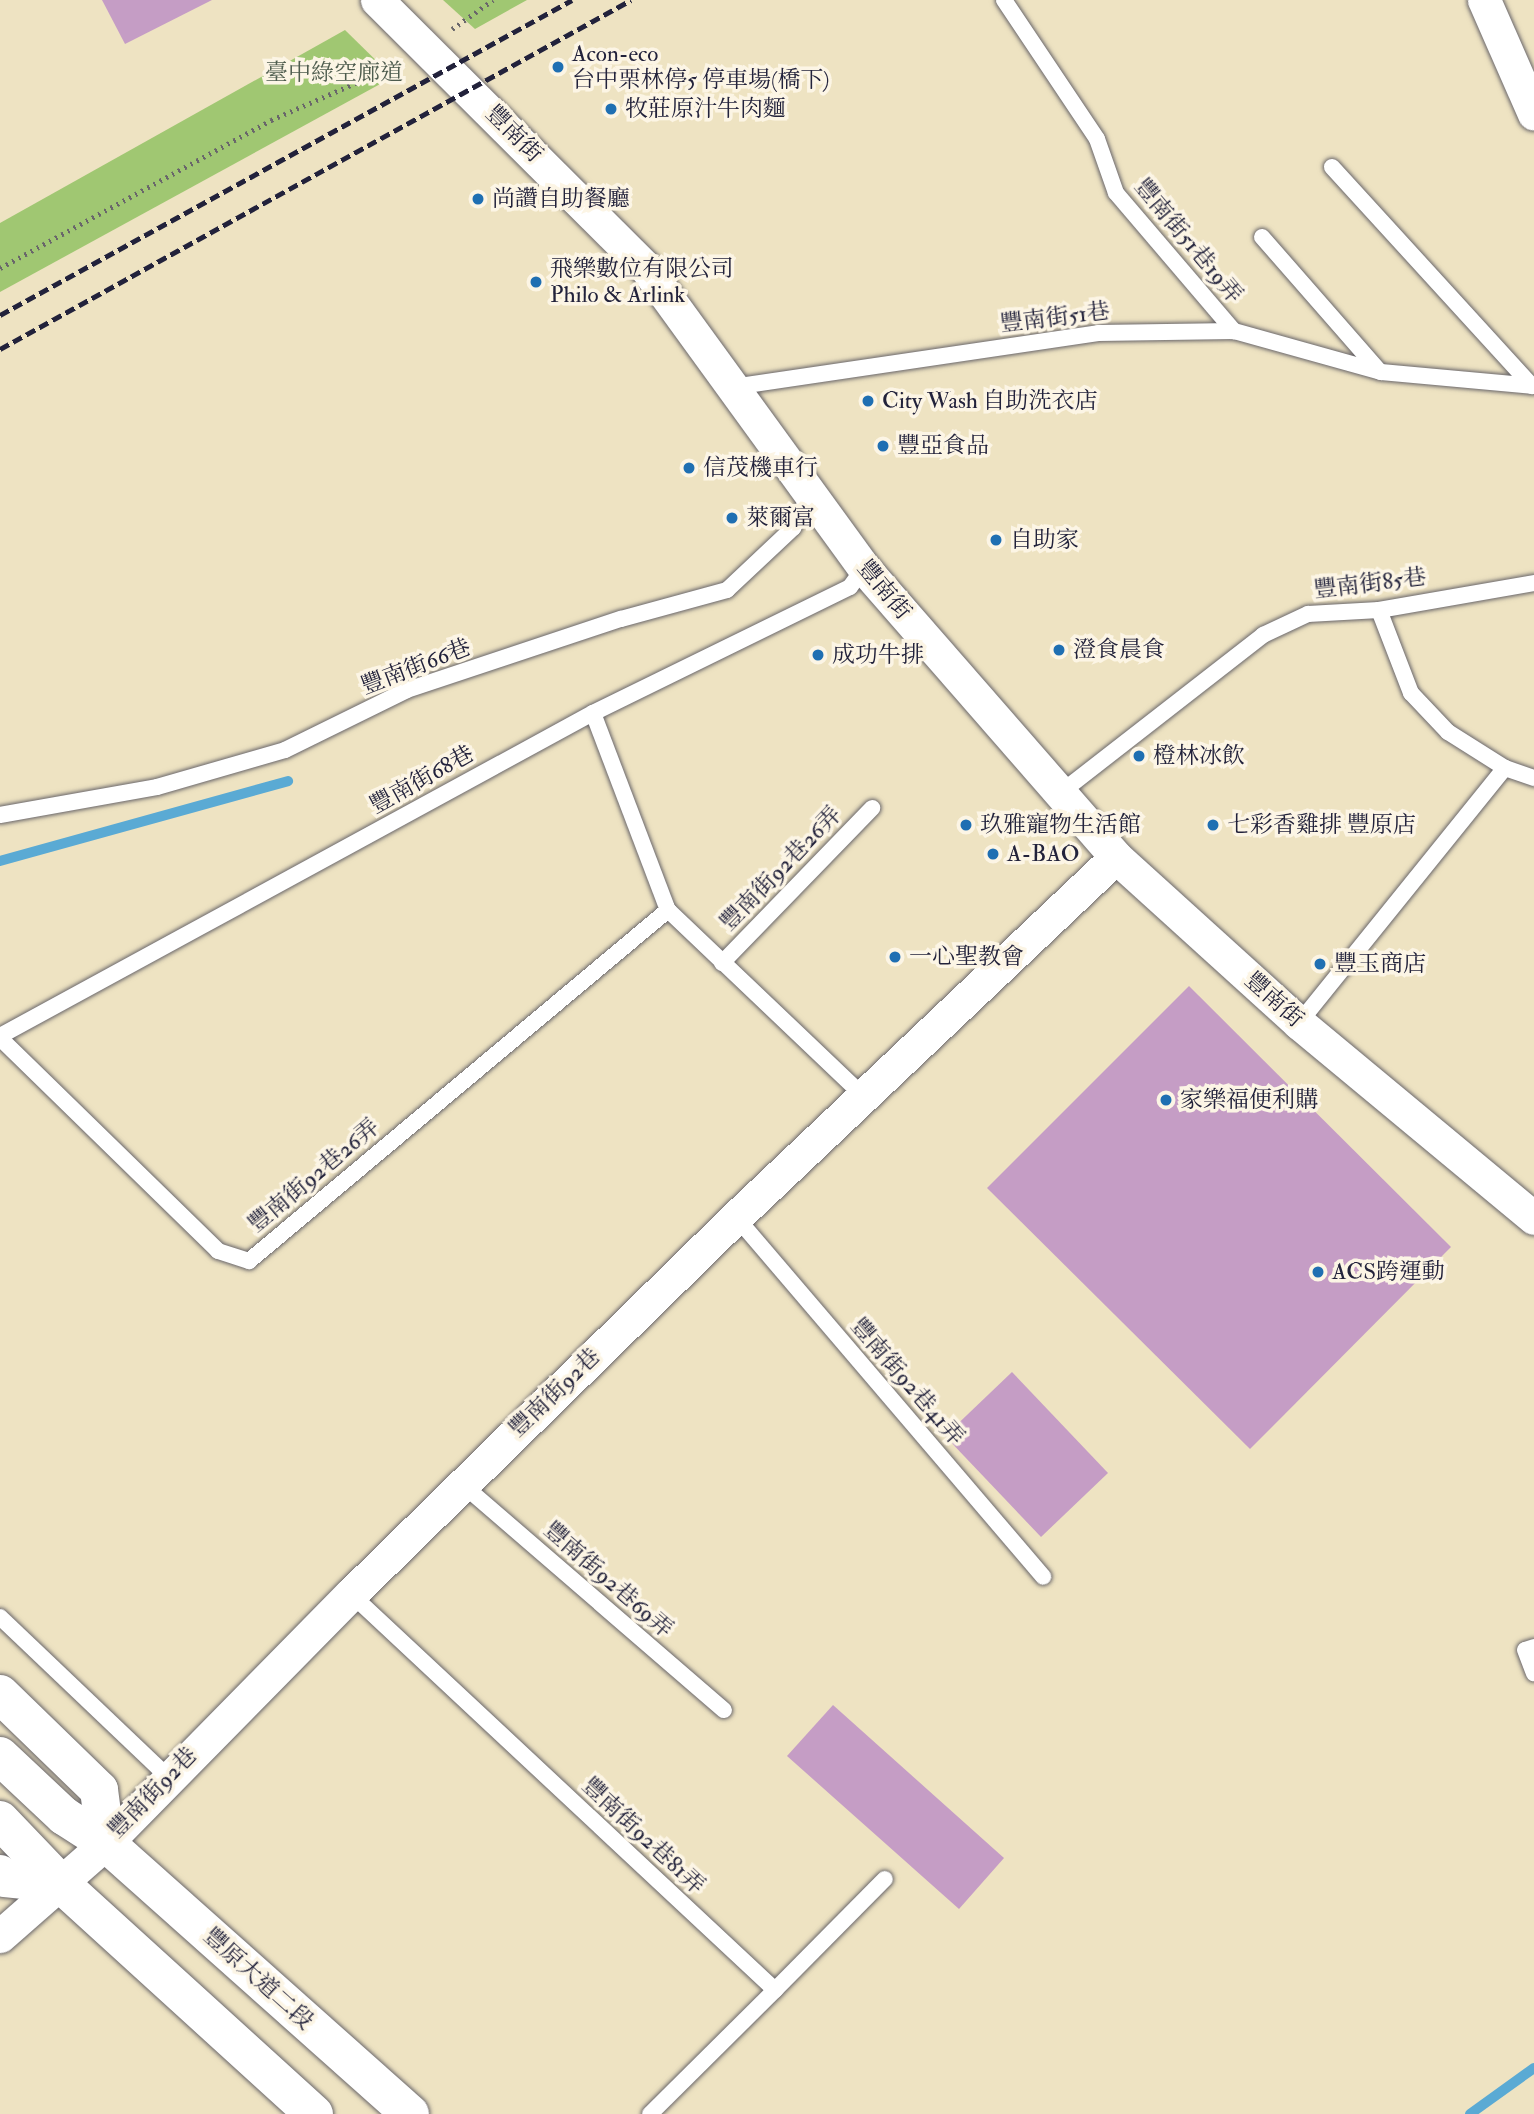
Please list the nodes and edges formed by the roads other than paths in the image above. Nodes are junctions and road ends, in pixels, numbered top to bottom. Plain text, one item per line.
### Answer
1 (376, 0) edge
2 (1004, 0) edge
3 (1484, 0) edge
4 (1534, 114) edge
5 (1332, 167) dead end
6 (1262, 237) dead end
7 (1234, 331) junction
8 (1381, 372) junction
9 (1533, 386) edge
10 (733, 387) junction
11 (809, 496) junction
12 (864, 568) junction
13 (1534, 583) edge
14 (1379, 610) junction
15 (593, 713) junction
16 (1505, 768) junction
17 (1534, 778) edge
18 (1059, 794) junction
19 (872, 808) dead end
20 (0, 815) edge
21 (1116, 857) junction
22 (668, 910) junction
23 (722, 962) junction
24 (1299, 1023) junction
25 (0, 1037) edge
26 (862, 1095) junction
27 (736, 1217) junction
28 (1534, 1218) edge
29 (462, 1484) junction
30 (1043, 1577) dead end
31 (351, 1594) junction
32 (0, 1617) edge
33 (1534, 1647) edge
34 (1534, 1673) edge
35 (0, 1694) edge
36 (724, 1710) dead end
37 (0, 1756) edge
38 (168, 1777) junction
39 (0, 1820) edge
40 (106, 1843) junction
41 (0, 1874) edge
42 (885, 1879) dead end
43 (61, 1884) junction
44 (0, 1936) edge
45 (775, 1990) junction
46 (314, 2114) edge
47 (410, 2114) edge
48 (650, 2114) edge

1 - 10 street, 豐南街
2 - 7 lane, 豐南街51巷19弄
3 - 4 street
5 - 9 lane, 豐南街51巷
6 - 8 lane
7 - 8 lane, 豐南街51巷
7 - 10 lane, 豐南街51巷
8 - 9 lane, 豐南街51巷
10 - 11 street, 豐南街
11 - 12 street, 豐南街
11 - 20 lane, 豐南街66巷
12 - 15 lane, 豐南街68巷
12 - 18 street, 豐南街
13 - 14 lane, 豐南街85巷
14 - 16 lane
14 - 18 lane, 豐南街85巷
15 - 22 lane, 豐南街92巷26弄
15 - 25 lane, 豐南街68巷
16 - 17 lane
16 - 24 lane
18 - 21 street, 豐南街
19 - 23 lane, 豐南街92巷26弄
21 - 24 street, 豐南街
21 - 26 street, 豐南街92巷
22 - 23 lane, 豐南街92巷26弄
22 - 25 lane, 豐南街92巷26弄
23 - 26 lane, 豐南街92巷26弄
24 - 28 street, 豐南街
26 - 27 street, 豐南街92巷
27 - 29 street, 豐南街92巷
27 - 30 lane, 豐南街92巷41弄
29 - 31 street, 豐南街92巷
29 - 36 lane, 豐南街92巷69弄
31 - 38 street, 豐南街92巷
31 - 45 lane, 豐南街92巷81弄
32 - 38 lane
33 - 34 lane
35 - 40 street
37 - 40 street, 豐原大道二段
38 - 40 street, 豐南街92巷
39 - 43 street
40 - 43 street, 豐南街92巷
40 - 47 street, 豐原大道二段
41 - 43 street
42 - 45 lane
43 - 44 street, 豐南街92巷
43 - 46 street
45 - 48 lane

